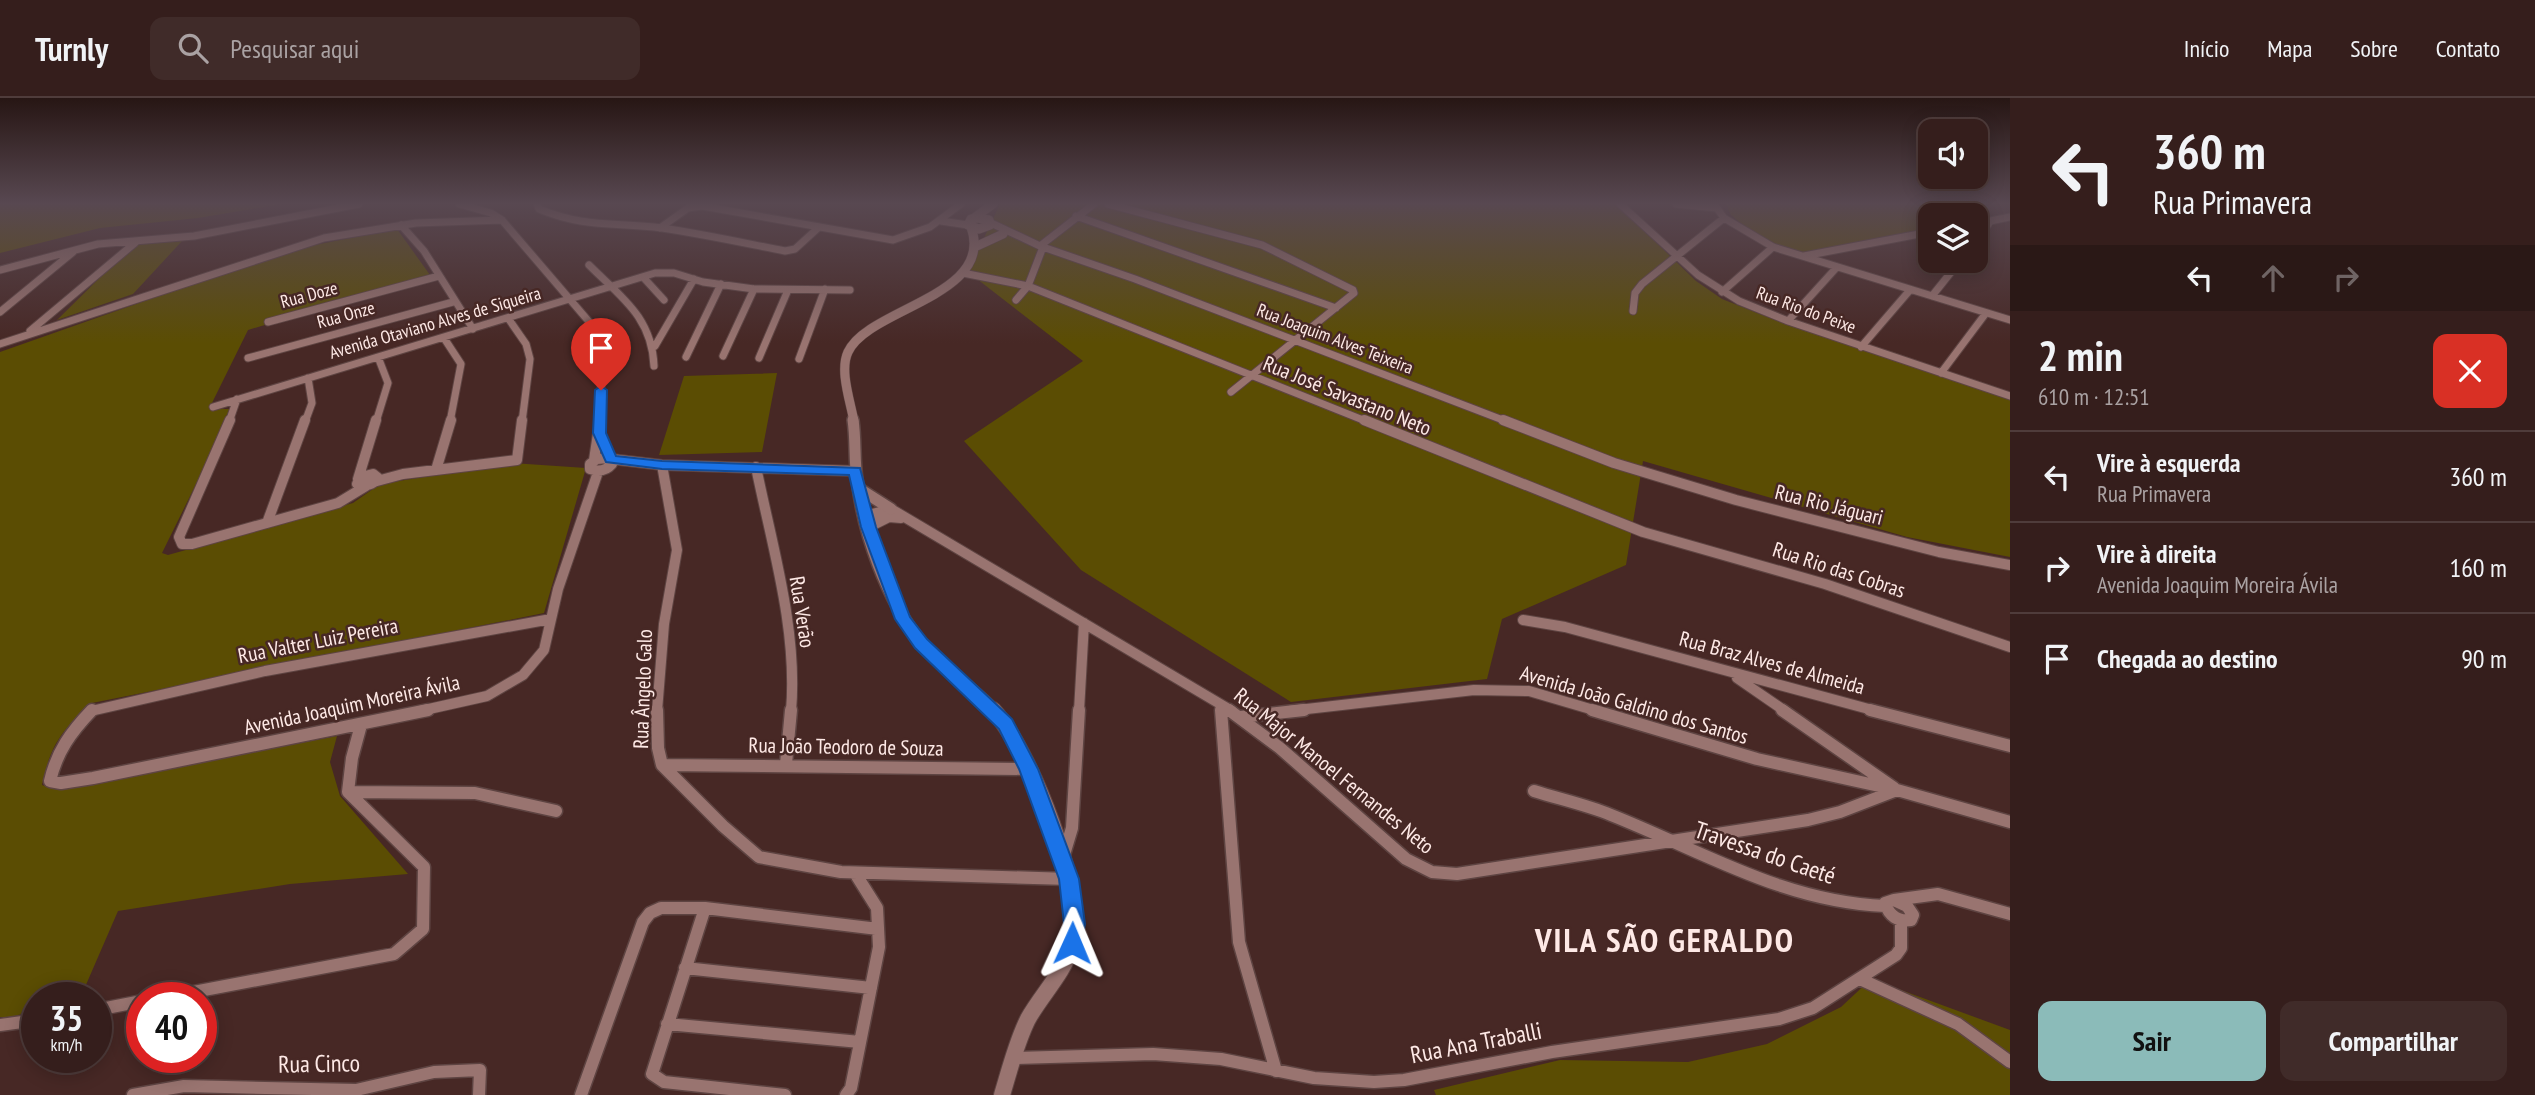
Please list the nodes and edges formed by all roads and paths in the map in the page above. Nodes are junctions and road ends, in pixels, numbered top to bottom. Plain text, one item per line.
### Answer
1 (76, 250) edge
2 (74, 251) edge
3 (125, 251) edge
4 (284, 251) edge
5 (424, 251) edge
6 (529, 251) edge
7 (974, 251) edge
8 (1040, 251) edge
9 (1053, 251) edge
10 (1174, 251) edge
11 (1273, 251) edge
12 (1670, 251) edge
13 (1681, 251) edge
14 (1769, 251) edge
15 (1783, 251) edge
16 (1835, 251) edge
17 (1675, 255) junction
18 (1802, 257) junction
19 (45, 258) junction
20 (61, 262) junction
21 (589, 264) dead end
22 (1837, 267) junction
23 (0, 270) edge
24 (963, 273) junction
25 (1950, 273) edge
26 (439, 275) junction
27 (643, 277) junction
28 (694, 279) junction
29 (721, 284) junction
30 (1028, 286) junction
31 (611, 287) junction
32 (754, 289) junction
33 (825, 289) junction
34 (788, 290) junction
35 (850, 290) dead end
36 (1910, 290) junction
37 (1723, 292) junction
38 (1932, 296) junction
39 (572, 300) junction
40 (664, 300) dead end
41 (1016, 300) dead end
42 (453, 302) junction
43 (1336, 308) junction
44 (1633, 311) dead end
45 (0, 312) edge
46 (1986, 313) junction
47 (508, 318) junction
48 (46, 319) junction
49 (2010, 320) edge
50 (1787, 321) junction
51 (268, 322) dead end
52 (52, 327) junction
53 (473, 329) junction
54 (23, 336) junction
55 (444, 338) junction
56 (1297, 341) junction
57 (0, 344) edge
58 (655, 346) junction
59 (1861, 346) junction
60 (723, 356) dead end
61 (377, 357) junction
62 (686, 357) dead end
63 (248, 358) dead end
64 (759, 358) dead end
65 (799, 359) dead end
66 (654, 366) dead end
67 (1941, 373) junction
68 (1252, 376) junction
69 (308, 378) junction
70 (1231, 392) dead end
71 (2010, 396) edge
72 (237, 399) junction
73 (213, 407) dead end
74 (600, 433) junction
75 (366, 460) junction
76 (603, 463) junction
77 (662, 465) junction
78 (756, 467) junction
79 (436, 470) junction
80 (855, 471) junction
81 (1642, 472) joint
82 (374, 477) junction
83 (361, 484) junction
84 (858, 488) junction
85 (891, 509) junction
86 (867, 522) junction
87 (911, 522) junction
88 (267, 523) junction
89 (1654, 535) joint
90 (2010, 565) edge
91 (551, 619) junction
92 (1523, 620) dead end
93 (1084, 623) junction
94 (2010, 647) edge
95 (1732, 674) junction
96 (1222, 705) junction
97 (93, 709) joint
98 (1241, 718) junction
99 (361, 725) junction
100 (2010, 746) edge
101 (786, 764) junction
102 (663, 765) junction
103 (1028, 769) junction
104 (1897, 790) junction
105 (1534, 791) dead end
106 (348, 792) junction
107 (556, 811) dead end
108 (2010, 822) edge
109 (1673, 843) junction
110 (1063, 859) junction
111 (855, 873) junction
112 (1069, 879) junction
113 (1924, 895) junction
114 (1890, 903) junction
115 (705, 908) junction
116 (2010, 914) edge
117 (1907, 916) junction
118 (878, 929) junction
119 (685, 968) junction
120 (1860, 979) junction
121 (217, 988) edge
122 (871, 988) junction
123 (21, 1023) edge
124 (667, 1024) junction
125 (0, 1026) edge
126 (860, 1042) junction
127 (1013, 1058) junction
128 (2010, 1062) edge
129 (1276, 1071) junction
130 (133, 1095) edge
131 (479, 1095) edge
132 (581, 1095) edge
133 (785, 1095) edge
134 (846, 1095) edge
135 (1002, 1095) edge

1 - 20 street
2 - 19 street
3 - 48 street
4 - 52 street
5 - 26 street
6 - 39 street, Avenida Joaquim Moreira Ávila
7 - 24 street
8 - 30 street
9 - 56 street, Rua Joaquim Alves Teixeira
10 - 43 street
11 - 43 street
12 - 17 street, Rua Rio do Peixe
13 - 17 street
14 - 37 street
15 - 18 street
16 - 18 street
17 - 37 street, Rua Rio do Peixe
17 - 44 street
18 - 22 street
19 - 20 street
19 - 23 street
20 - 45 street
21 - 31 street
22 - 36 street
22 - 50 street
24 - 30 street, Rua José Savastano Neto
24 - 80 street
25 - 38 street
26 - 42 street
26 - 51 street, Rua Doze
27 - 28 street, Avenida Otaviano Alves de Siqueira
27 - 31 street, Avenida Otaviano Alves de Siqueira
27 - 40 street
28 - 29 street, Avenida Otaviano Alves de Siqueira
28 - 58 street
29 - 32 street, Avenida Otaviano Alves de Siqueira
29 - 62 street
30 - 41 street
30 - 68 street, Rua José Savastano Neto
31 - 39 street, Avenida Otaviano Alves de Siqueira
31 - 58 street
32 - 34 street, Avenida Otaviano Alves de Siqueira
32 - 60 street
33 - 34 street, Avenida Otaviano Alves de Siqueira
33 - 35 street, Avenida Otaviano Alves de Siqueira
33 - 65 street
34 - 64 street
36 - 38 street
36 - 59 street
37 - 50 street, Rua Rio do Peixe
38 - 46 street
39 - 47 street, Avenida Otaviano Alves de Siqueira
39 - 74 street, Avenida Joaquim Moreira Ávila
42 - 53 street
42 - 63 street, Rua Onze
43 - 56 street
46 - 49 street
46 - 67 street
47 - 53 street, Avenida Otaviano Alves de Siqueira
47 - 79 street
48 - 52 street
48 - 54 street
50 - 59 street, Rua Rio do Peixe
52 - 54 street
53 - 55 street, Avenida Otaviano Alves de Siqueira
54 - 57 street
55 - 61 street, Avenida Otaviano Alves de Siqueira
55 - 79 street
56 - 68 street
56 - 81 street, Rua Joaquim Alves Teixeira
58 - 66 street
59 - 67 street, Rua Rio do Peixe
61 - 69 street, Avenida Otaviano Alves de Siqueira
61 - 75 street
67 - 71 street, Rua Rio do Peixe
68 - 70 street
68 - 89 street, Rua José Savastano Neto
69 - 72 street, Avenida Otaviano Alves de Siqueira
69 - 88 street
72 - 73 street, Avenida Otaviano Alves de Siqueira
72 - 88 street
74 - 76 street, Avenida Joaquim Moreira Ávila
74 - 76 street, Avenida Joaquim Moreira Ávila
75 - 82 street
75 - 83 street
76 - 77 street
76 - 91 street, Avenida Joaquim Moreira Ávila
77 - 78 street
77 - 102 street, Rua Ângelo Galo
78 - 80 street
78 - 101 street, Rua Verão
79 - 82 street
80 - 84 street
81 - 90 street, Rua Rio Jáguari
82 - 83 street
83 - 88 street
84 - 85 street
84 - 86 street
85 - 86 street
85 - 87 street, Rua Major Manoel Fernandes Neto
86 - 87 street
86 - 103 street
87 - 93 street, Rua Major Manoel Fernandes Neto
89 - 94 street, Rua Rio das Cobras
91 - 97 street, Rua Valter Luiz Pereira
91 - 99 street, Avenida Joaquim Moreira Ávila
92 - 95 street, Rua Braz Alves de Almeida
93 - 96 street, Rua Major Manoel Fernandes Neto
93 - 110 street
95 - 100 street, Rua Braz Alves de Almeida
95 - 104 street
96 - 98 street, Rua Major Manoel Fernandes Neto
96 - 129 street
97 - 99 street, Avenida Joaquim Moreira Ávila
98 - 104 street, Avenida João Galdino dos Santos
98 - 109 street, Rua Major Manoel Fernandes Neto
99 - 106 street
101 - 102 street, Rua João Teodoro de Souza
101 - 103 street, Rua João Teodoro de Souza
102 - 111 street, Rua Ângelo Galo
103 - 110 street
104 - 108 street, Avenida João Galdino dos Santos
104 - 109 street, Rua Major Manoel Fernandes Neto
105 - 109 street, Travessa do Caeté
106 - 107 street
106 - 121 street
109 - 114 street, Travessa do Caeté
110 - 112 street
111 - 112 street, Rua Ângelo Galo
111 - 118 street
112 - 127 street
113 - 114 street, Travessa do Caeté
113 - 116 street, Travessa do Caeté
113 - 117 street
114 - 117 street
115 - 118 street
115 - 119 street
115 - 132 street
117 - 120 street, Rua Ana Traballi
118 - 122 street
119 - 122 street
119 - 124 street
120 - 128 street
120 - 129 street, Rua Ana Traballi
122 - 126 street
123 - 125 street
124 - 126 street
124 - 133 street
126 - 134 street
127 - 129 street, Rua Ana Traballi
127 - 135 street
130 - 131 street, Rua Cinco

